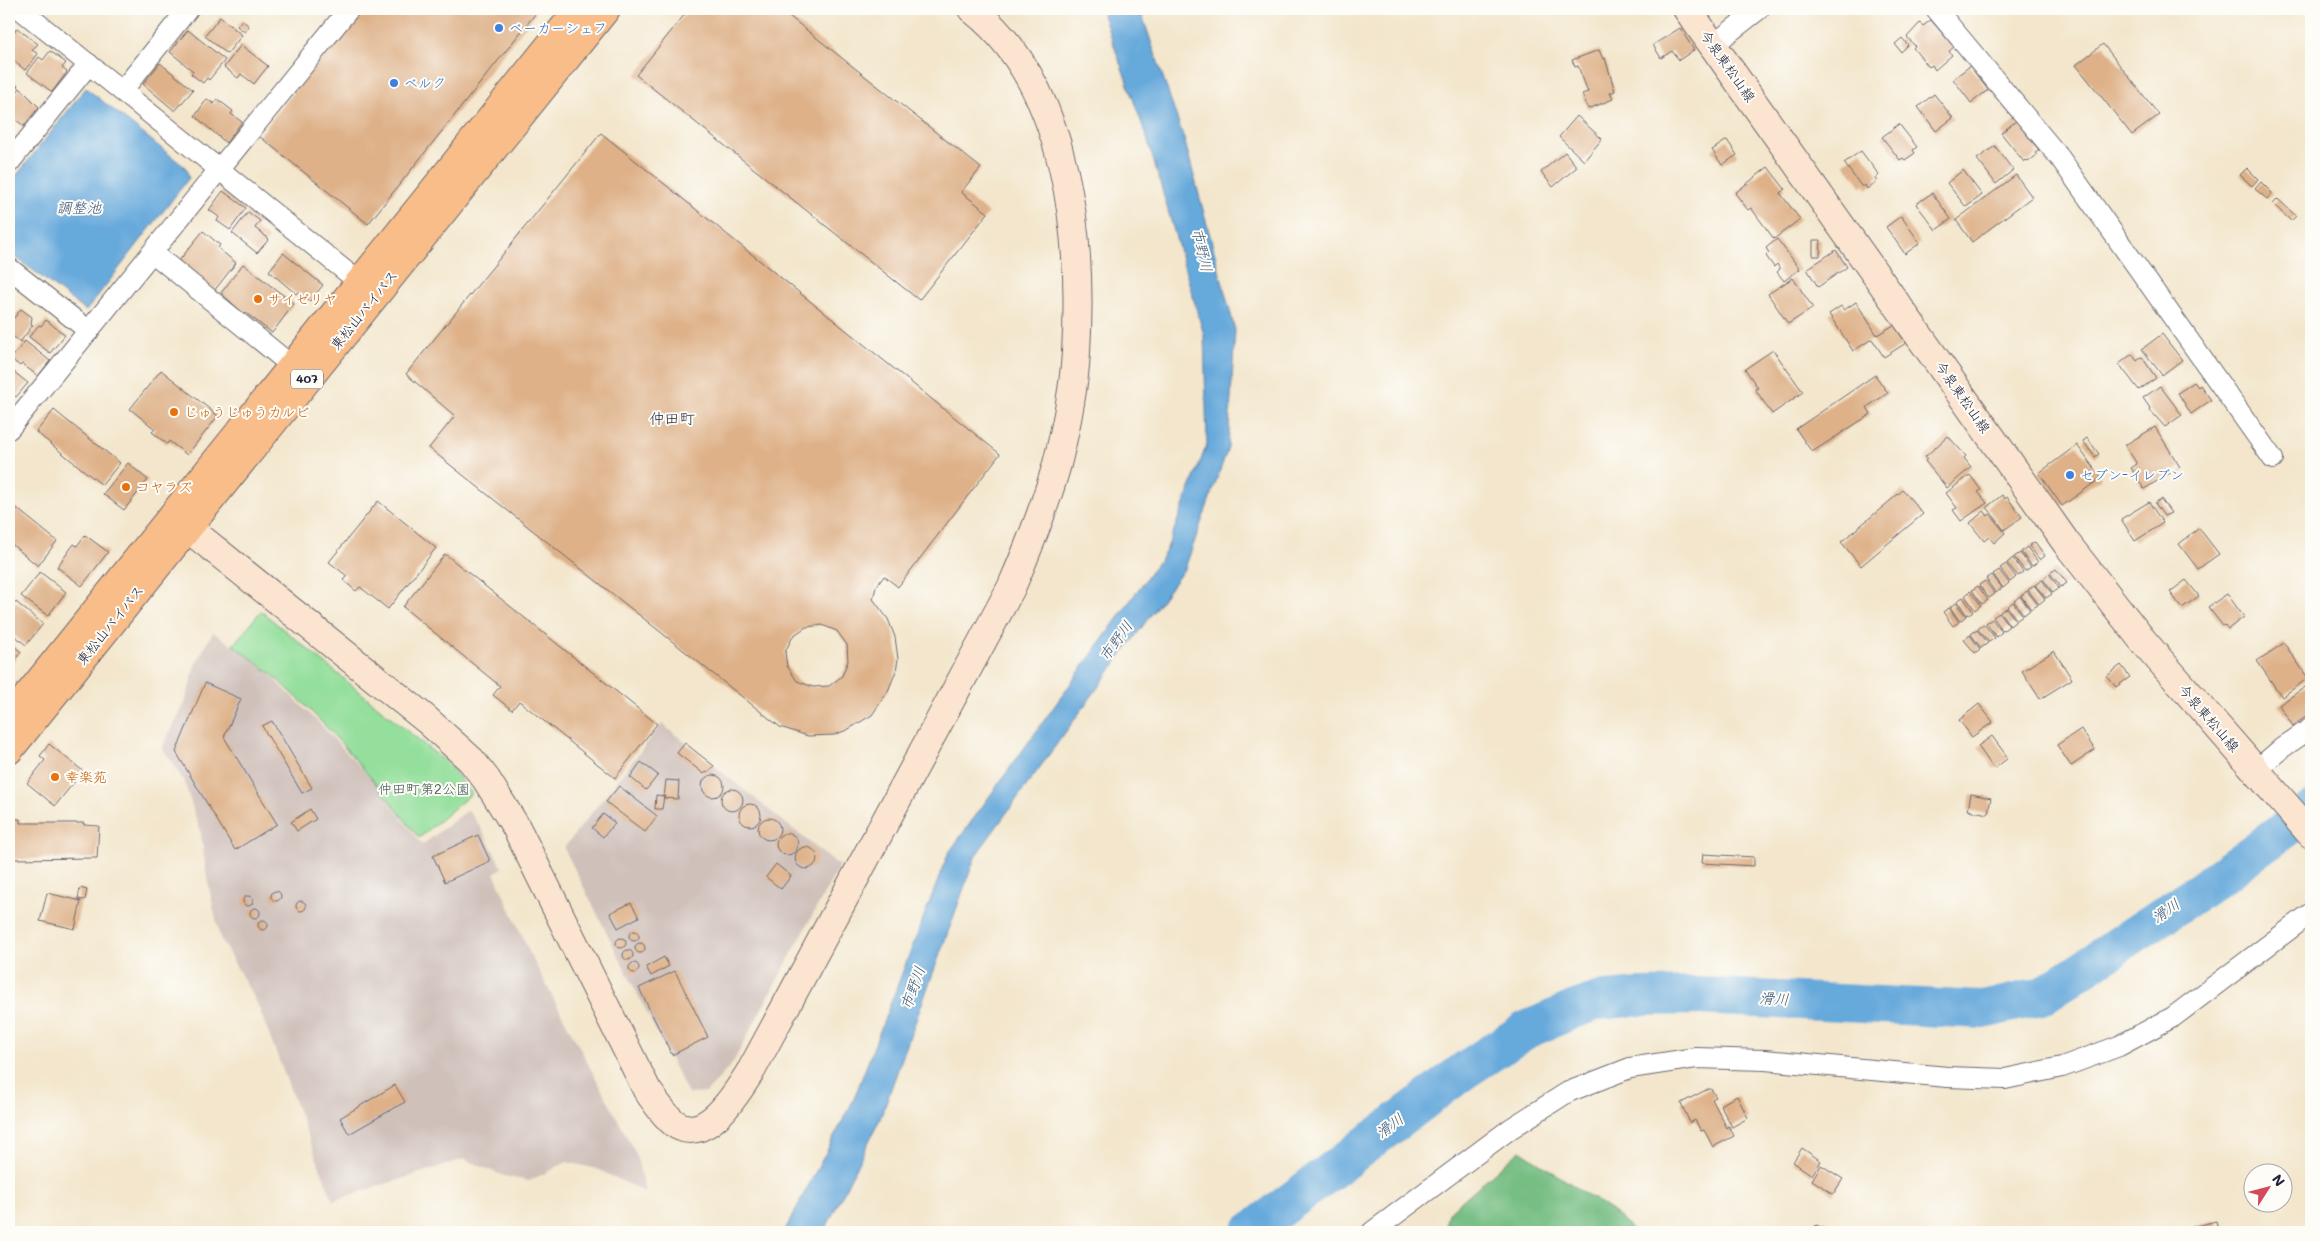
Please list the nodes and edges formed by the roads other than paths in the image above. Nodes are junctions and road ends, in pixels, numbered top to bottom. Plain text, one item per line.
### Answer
1 (20, 9) edge
2 (188, 9) edge
3 (350, 9) edge
4 (579, 9) edge
5 (606, 9) edge
6 (972, 9) edge
7 (1687, 9) edge
8 (1759, 9) edge
9 (1936, 9) edge
10 (1713, 45) junction
11 (89, 64) junction
12 (122, 91) junction
13 (10, 158) edge
14 (218, 170) junction
15 (153, 252) junction
16 (9, 268) edge
17 (359, 282) junction
18 (90, 331) junction
19 (292, 366) junction
20 (9, 429) edge
21 (2273, 459) dead end
22 (189, 529) junction
23 (9, 719) edge
24 (2311, 728) edge
25 (9, 750) edge
26 (2255, 771) junction
27 (2311, 834) edge
28 (2311, 912) edge
29 (1372, 1232) edge

1 - 11 street
2 - 12 street
3 - 14 street
4 - 17 highway, 東松山バイパス / 407
5 - 22 highway, 東松山バイパス / 407
6 - 22 street
7 - 10 street, 今泉東松山線
8 - 10 street
9 - 21 street
10 - 26 street, 今泉東松山線
11 - 12 street
11 - 13 street
12 - 14 street
14 - 15 street
14 - 17 street
15 - 18 street
15 - 19 street
16 - 18 street
17 - 19 highway, 東松山バイパス / 407
18 - 20 street
19 - 23 highway, 東松山バイパス / 407
22 - 25 highway, 東松山バイパス / 407
24 - 26 street
26 - 27 street, 今泉東松山線
28 - 29 street

